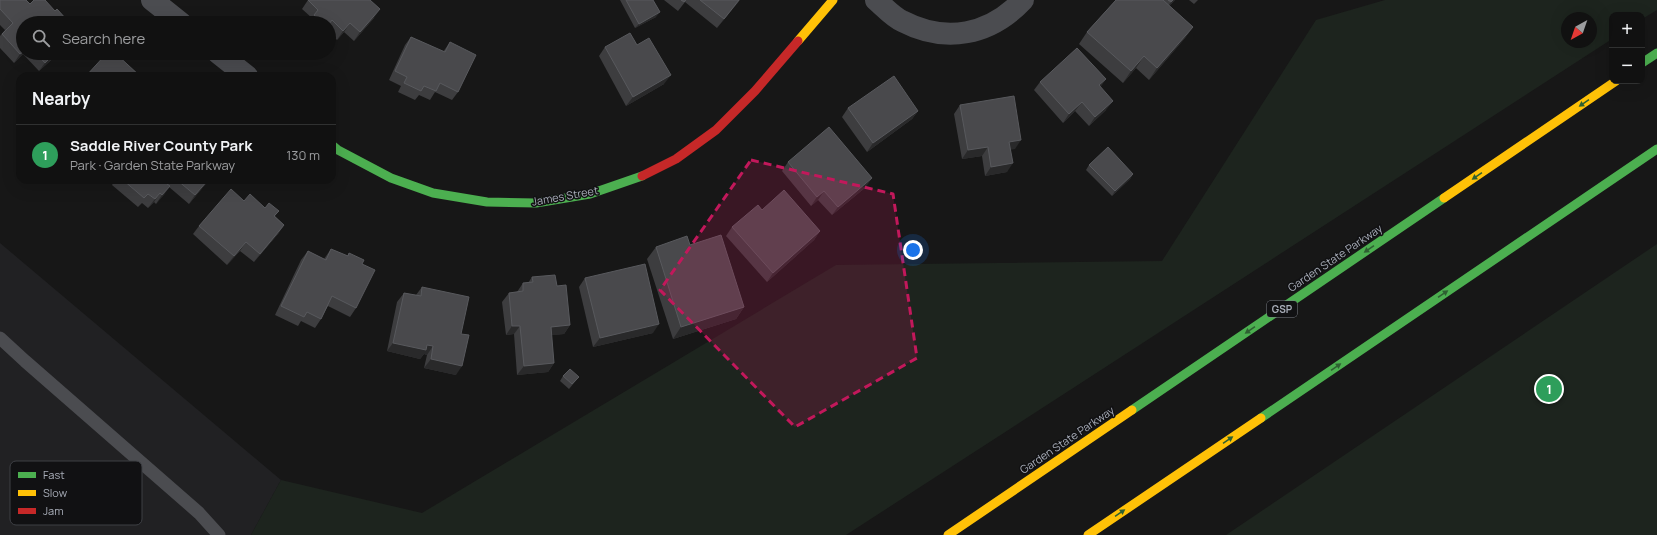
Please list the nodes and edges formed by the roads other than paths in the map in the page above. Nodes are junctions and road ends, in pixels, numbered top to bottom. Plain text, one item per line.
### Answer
1 (152, 0) edge
2 (833, 0) edge
3 (876, 0) edge
4 (1023, 0) edge
5 (172, 16) edge
6 (1657, 53) edge
7 (227, 60) edge
8 (1645, 62) edge
9 (242, 72) edge
10 (1612, 84) edge
11 (336, 148) edge
12 (1657, 149) edge
13 (0, 338) edge
14 (140, 461) edge
15 (142, 463) edge
16 (219, 535) edge
17 (948, 535) edge
18 (1088, 535) edge

1 - 5 street
2 - 11 main road, James Street
3 - 4 street
6 - 8 main road
7 - 9 street
10 -> 17 main road, Garden State Parkway / GSP
18 -> 12 main road
13 - 14 lane
15 - 16 lane

